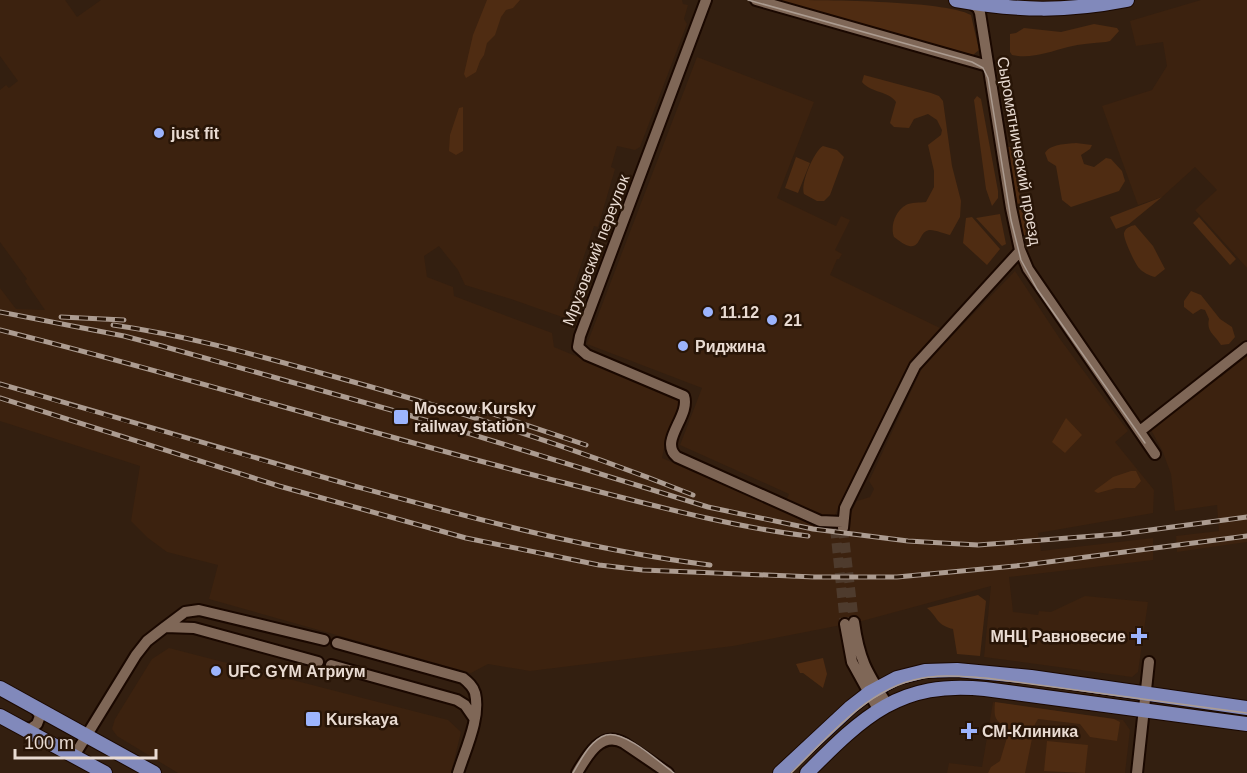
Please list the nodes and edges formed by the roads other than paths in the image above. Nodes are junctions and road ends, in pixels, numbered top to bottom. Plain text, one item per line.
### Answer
1 (706, 0) edge
2 (756, 0) edge
3 (956, 0) edge
4 (1127, 0) edge
5 (971, 3) junction
6 (992, 6) junction
7 (983, 29) junction
8 (988, 66) junction
9 (1020, 251) junction
10 (1247, 347) edge
11 (1140, 431) junction
12 (1155, 454) dead end
13 (849, 623) tunnel mouth
14 (165, 627) junction
15 (324, 640) dead end
16 (337, 643) dead end
17 (318, 662) dead end
18 (1149, 662) dead end
19 (331, 666) dead end
20 (0, 688) edge
21 (870, 689) junction
22 (1145, 695) junction
23 (34, 706) junction
24 (883, 706) junction
25 (1247, 708) edge
26 (1143, 711) junction
27 (0, 716) edge
28 (474, 718) junction
29 (1247, 724) edge
30 (22, 727) junction
31 (86, 735) junction
32 (74, 756) junction
33 (105, 773) edge
34 (154, 773) edge
35 (458, 773) edge
36 (577, 773) edge
37 (668, 773) edge
38 (780, 773) edge
39 (807, 773) edge
40 (1137, 773) edge

1 - 9 street, Мрузовский переулок
2 - 8 street
3 - 5 main road
4 - 6 main road
5 - 6 main road
5 - 7 street, Сыромятнический проезд
6 - 7 street, Сыромятнический проезд
7 - 8 street, Сыромятнический проезд
8 - 9 street, Сыромятнический проезд
9 - 11 street, Сыромятнический проезд
10 - 11 street
11 - 12 street, Сыромятнический проезд
13 - 21 street
14 - 15 street
14 - 17 street
14 - 31 street
16 - 28 street
18 - 22 street
19 - 28 street
20 - 23 main road
21 - 22 main road
21 - 24 street
21 - 38 main road
22 - 25 main road
22 - 26 street
23 - 30 street
23 - 31 main road
24 - 26 main road
24 - 39 main road
26 - 29 main road
26 - 40 street
27 - 30 main road
28 - 35 street
30 - 32 main road
31 - 32 street
31 - 34 main road
32 - 33 main road
36 - 37 street

